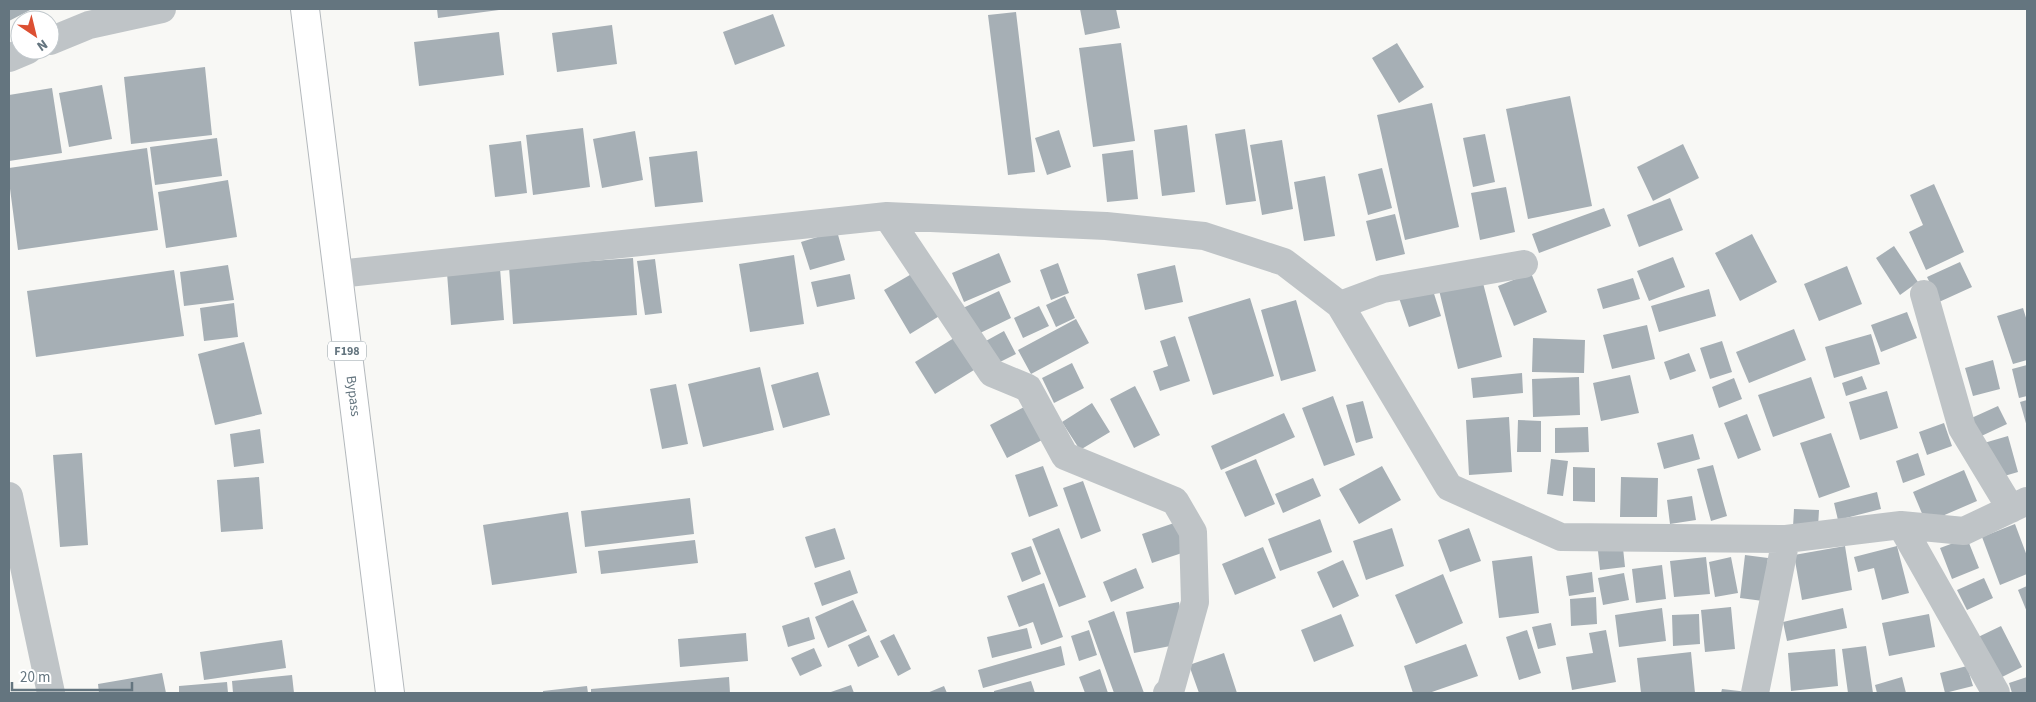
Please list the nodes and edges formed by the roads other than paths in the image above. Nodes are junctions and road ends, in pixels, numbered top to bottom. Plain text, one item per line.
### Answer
1 (162, 9) edge
2 (305, 9) edge
3 (60, 37) edge
4 (887, 216) junction
5 (1524, 264) dead end
6 (338, 274) junction
7 (1924, 294) dead end
8 (1340, 305) junction
9 (9, 496) edge
10 (2019, 505) edge
11 (1901, 525) junction
12 (1786, 539) junction
13 (51, 693) edge
14 (390, 693) edge
15 (1167, 693) edge
16 (1754, 693) edge
17 (1996, 693) edge

1 - 3 street
2 - 6 main road, Bypass / F198
4 - 6 street
4 - 8 street
4 - 15 street
5 - 8 street
6 - 14 main road, Bypass / F198
7 - 10 street
8 - 12 street
9 - 13 street
10 - 11 street
11 - 12 street
11 - 17 street
12 - 16 street

